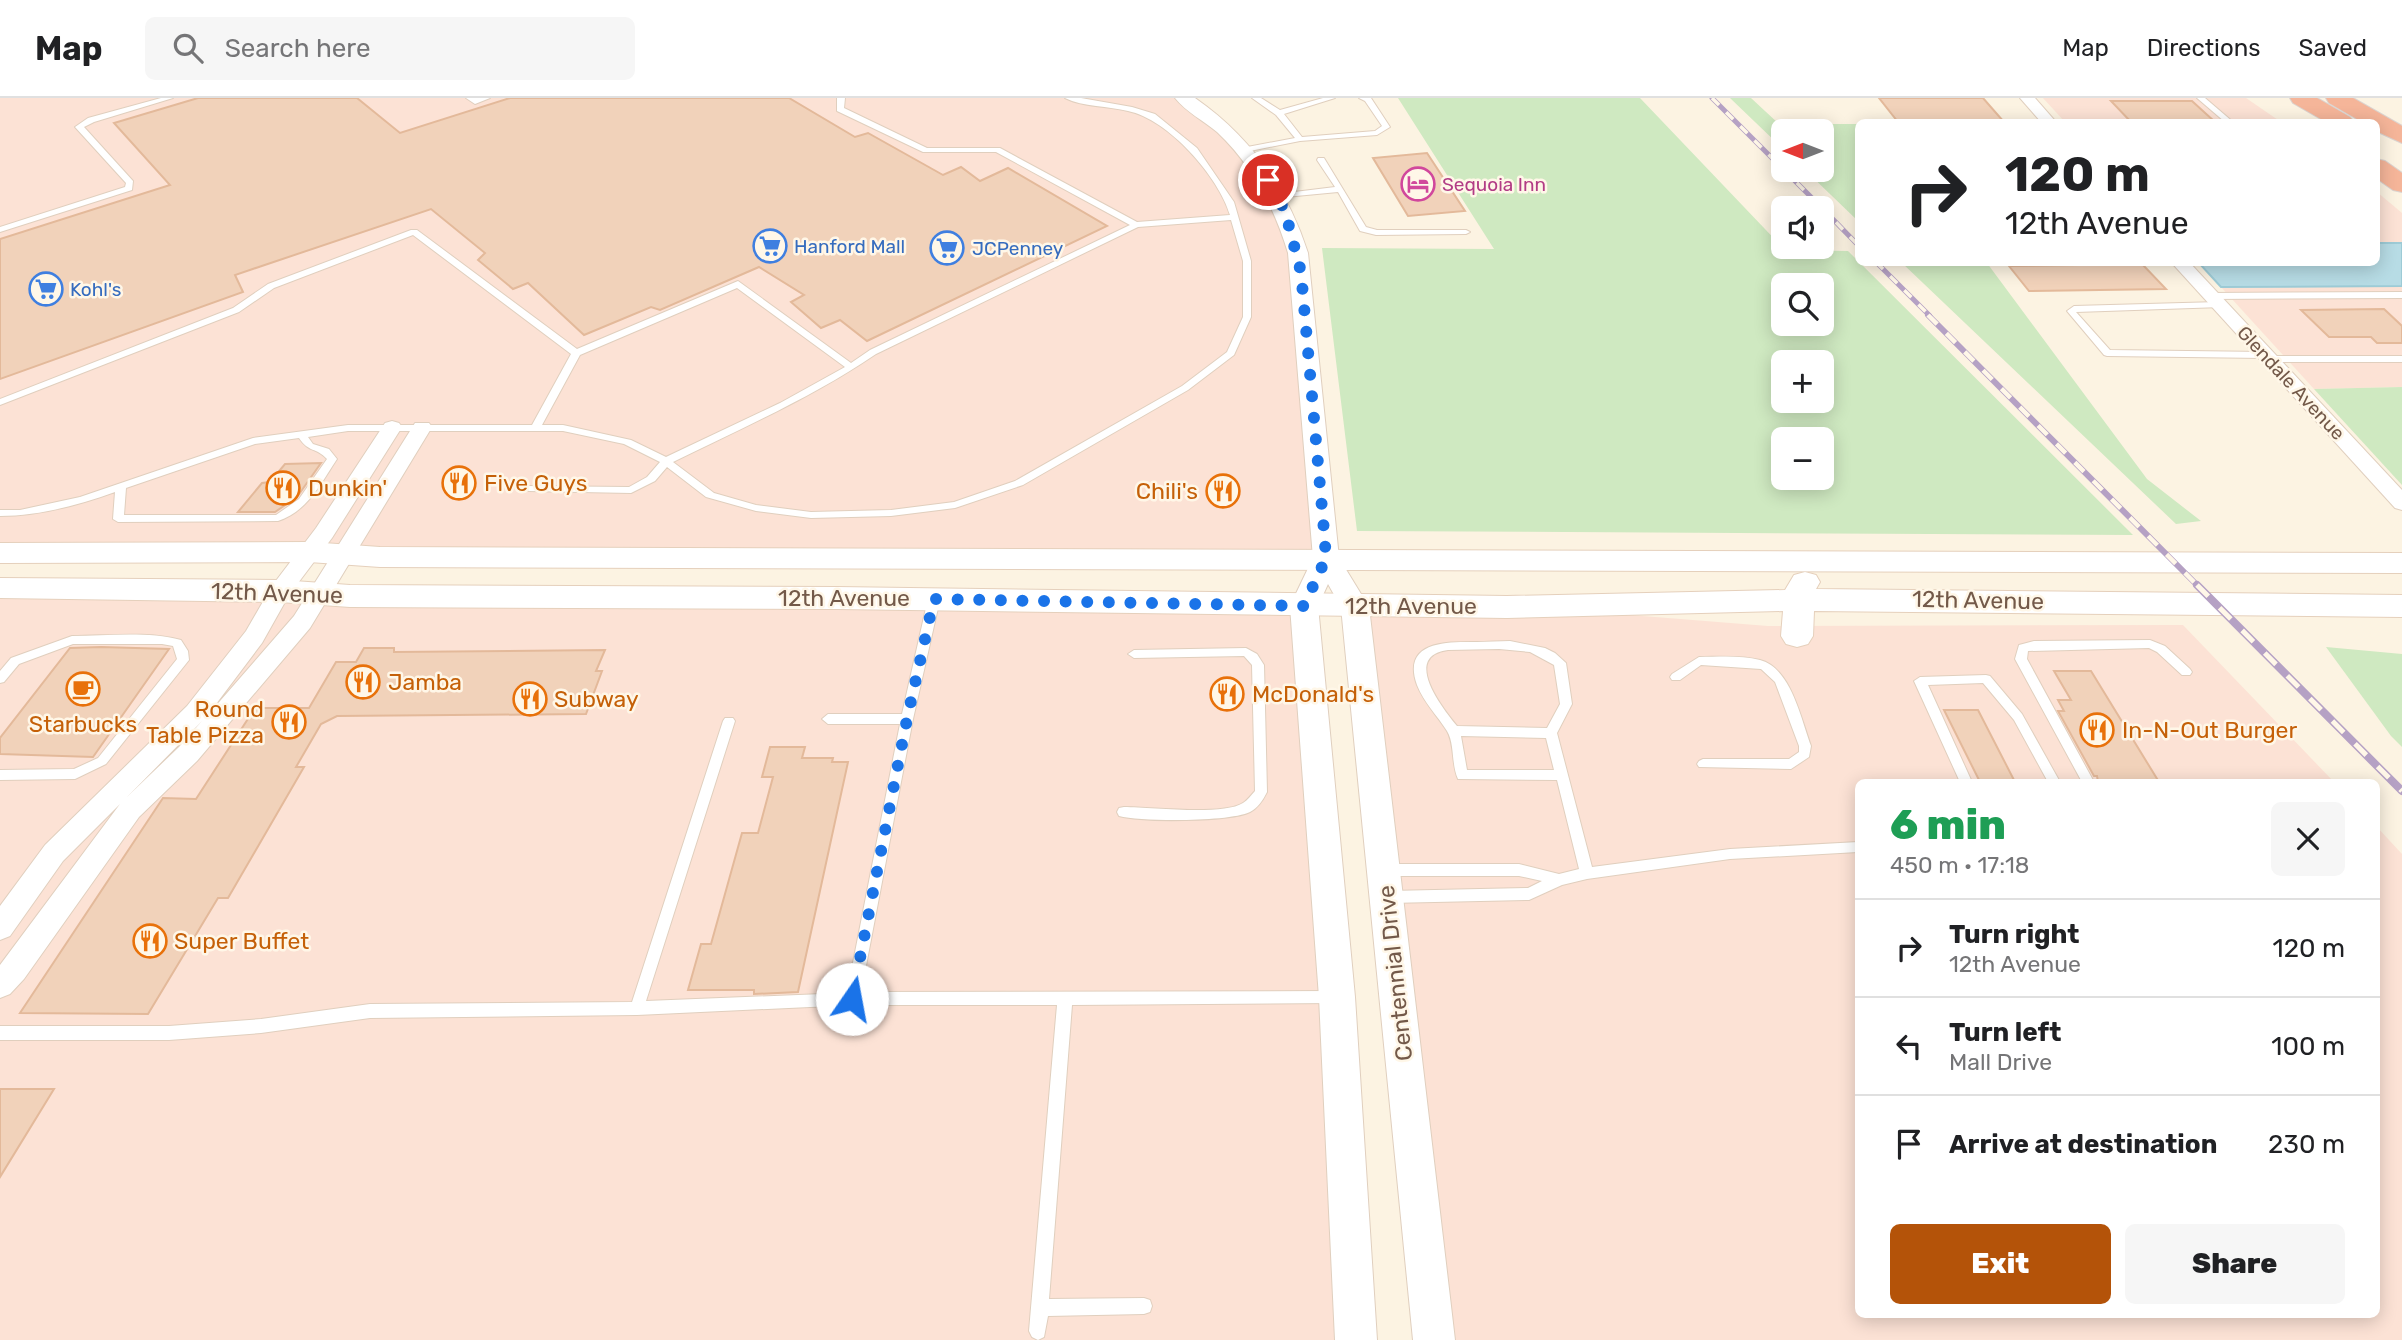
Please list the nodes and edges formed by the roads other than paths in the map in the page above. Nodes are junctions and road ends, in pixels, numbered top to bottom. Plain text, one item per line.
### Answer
1 (169, 98) edge
2 (470, 98) edge
3 (486, 98) edge
4 (841, 98) edge
5 (1069, 98) edge
6 (1184, 98) edge
7 (1256, 98) edge
8 (1331, 98) edge
9 (1363, 98) edge
10 (2027, 98) edge
11 (2201, 98) edge
12 (2280, 98) edge
13 (2301, 98) edge
14 (2337, 98) edge
15 (2347, 98) edge
16 (1279, 113) junction
17 (2046, 119) edge
18 (2226, 119) edge
19 (2311, 119) edge
20 (2337, 119) edge
21 (2373, 119) edge
22 (2380, 123) edge
23 (2402, 127) edge
24 (2402, 136) edge
25 (1300, 139) junction
26 (2380, 145) edge
27 (1245, 150) junction
28 (2402, 159) edge
29 (1321, 160) dead end
30 (2380, 169) edge
31 (2402, 185) edge
32 (1340, 189) junction
33 (1278, 196) junction
34 (1234, 217) junction
35 (1136, 225) junction
36 (0, 230) edge
37 (1466, 232) dead end
38 (2183, 266) edge
39 (2402, 295) edge
40 (2214, 301) junction
41 (576, 353) junction
42 (2266, 357) junction
43 (2402, 359) edge
44 (851, 367) junction
45 (0, 402) edge
46 (536, 426) junction
47 (392, 427) junction
48 (422, 427) junction
49 (302, 435) junction
50 (666, 461) junction
51 (121, 487) junction
52 (529, 488) dead end
53 (2402, 503) edge
54 (0, 513) edge
55 (309, 552) junction
56 (0, 553) edge
57 (342, 555) junction
58 (1326, 558) junction
59 (2402, 562) edge
60 (2074, 563) junction
61 (2402, 580) edge
62 (0, 588) edge
63 (281, 591) junction
64 (320, 596) junction
65 (934, 599) junction
66 (1799, 600) junction
67 (2292, 605) junction
68 (1304, 606) junction
69 (2402, 606) edge
70 (1355, 607) junction
71 (1797, 636) dead end
72 (1134, 654) dead end
73 (2186, 672) dead end
74 (1676, 677) dead end
75 (0, 679) edge
76 (828, 719) dead end
77 (907, 719) junction
78 (729, 721) dead end
79 (1454, 731) junction
80 (1551, 733) junction
81 (1703, 764) dead end
82 (0, 775) edge
83 (1562, 775) junction
84 (1965, 779) edge
85 (2051, 779) edge
86 (2086, 779) edge
87 (1124, 812) dead end
88 (1855, 846) edge
89 (1587, 873) junction
90 (1559, 880) junction
91 (1386, 883) junction
92 (0, 928) edge
93 (0, 985) edge
94 (1337, 996) junction
95 (852, 999) junction
96 (1065, 999) junction
97 (637, 1009) junction
98 (0, 1033) edge
99 (1143, 1306) dead end
100 (1040, 1308) junction
101 (1038, 1331) dead end
102 (1356, 1340) edge
103 (1434, 1340) edge

1 - 36 lane
2 - 3 lane
4 - 35 lane
5 - 34 lane
6 - 27 street
7 - 16 lane
8 - 16 lane
9 - 25 lane
10 - 17 street
11 - 18 lane
12 - 19 highway
13 - 20 highway
14 - 21 highway
15 - 23 highway
16 - 25 lane
22 - 24 highway
25 - 27 lane
26 - 28 highway
27 - 33 street
29 - 32 lane
30 - 31 highway
32 - 33 lane
32 - 37 lane
33 - 58 street
34 - 35 lane
34 - 50 lane
35 - 44 lane
38 - 40 street, Glendale Avenue
39 - 40 lane
40 - 42 street, Glendale Avenue
40 - 42 lane
41 - 44 lane
41 - 45 lane
41 - 46 lane
42 - 43 lane
42 - 53 street, Glendale Avenue
44 - 50 lane
46 - 48 lane
46 - 50 lane
47 - 48 lane
47 - 49 lane
47 - 55 street
48 - 57 street
49 - 51 lane
49 - 51 lane
50 - 52 lane
51 - 54 lane
55 - 56 main road, 12th Avenue
55 - 57 main road, 12th Avenue
55 - 63 street
57 - 58 main road, 12th Avenue
57 - 64 street
58 - 60 main road, 12th Avenue
58 - 68 street
58 - 70 street
59 - 60 main road, 12th Avenue
60 - 66 main road
61 - 67 main road
62 - 63 main road, 12th Avenue
63 - 64 main road, 12th Avenue
63 - 92 street
64 - 65 main road, 12th Avenue
64 - 93 street
65 - 68 main road, 12th Avenue
65 - 77 lane
66 - 67 main road, 12th Avenue
66 - 70 main road, 12th Avenue
66 - 71 main road
67 - 69 main road, 12th Avenue
68 - 70 main road, 12th Avenue
68 - 94 street
70 - 91 street, Centennial Drive
72 - 87 lane
73 - 86 lane
74 - 81 lane
75 - 82 lane
76 - 77 lane
77 - 95 lane
78 - 97 lane
79 - 80 lane
79 - 80 lane
79 - 83 lane
80 - 83 lane
83 - 89 lane
84 - 85 lane
88 - 89 lane
89 - 90 lane
90 - 91 lane
90 - 91 lane
91 - 103 street, Centennial Drive
94 - 96 lane
94 - 102 street
95 - 96 lane
95 - 97 lane
96 - 100 lane
97 - 98 lane
99 - 100 lane
100 - 101 lane

